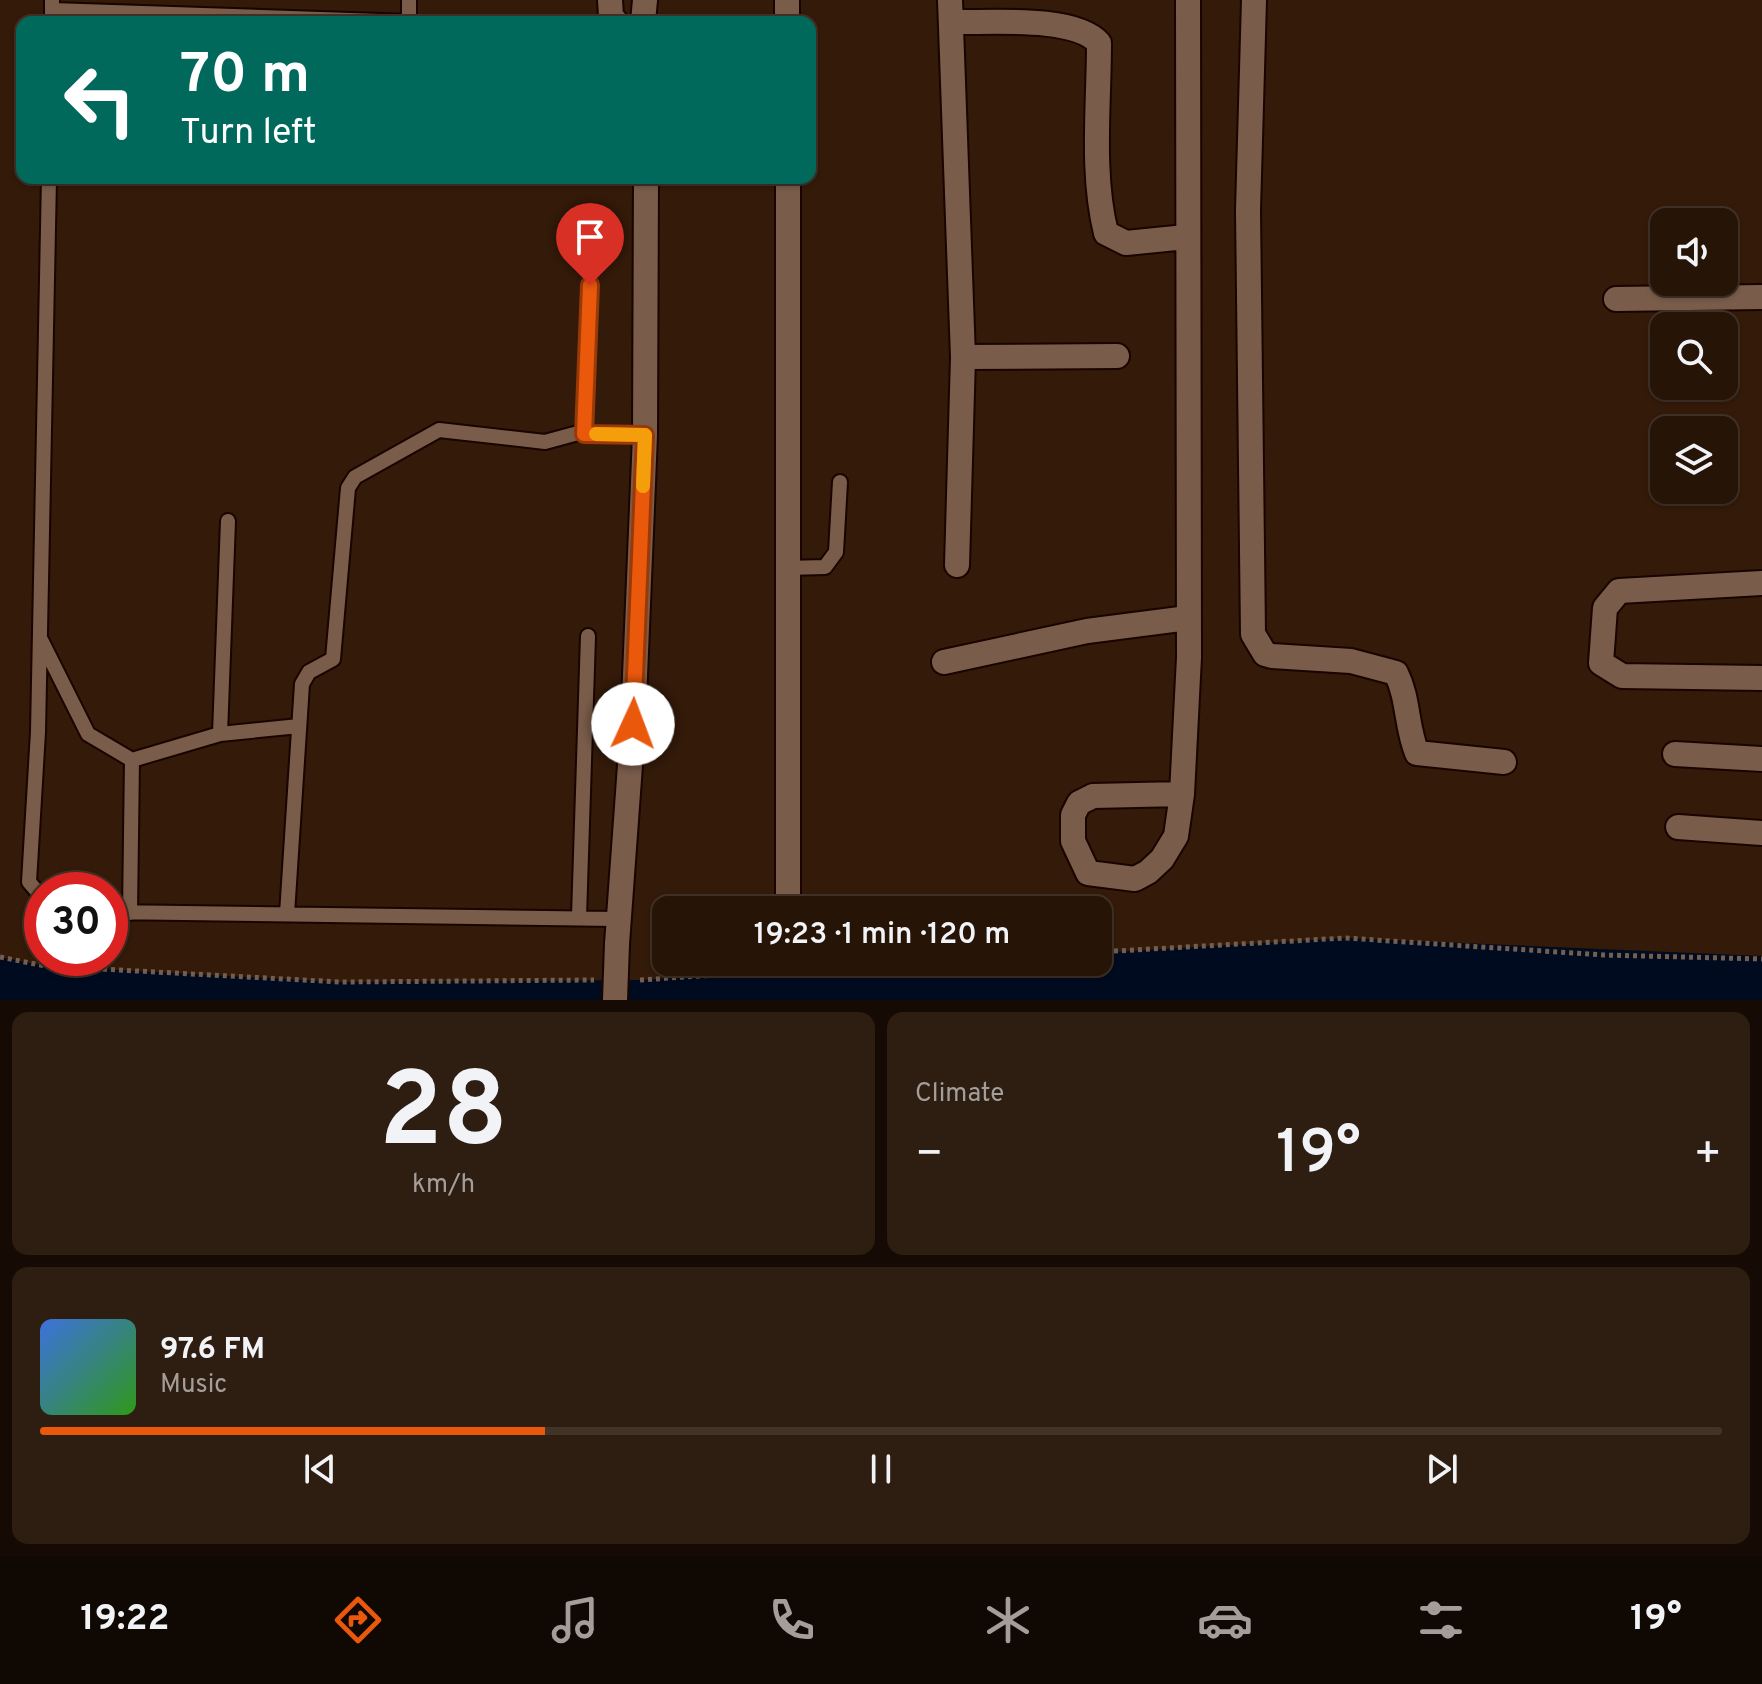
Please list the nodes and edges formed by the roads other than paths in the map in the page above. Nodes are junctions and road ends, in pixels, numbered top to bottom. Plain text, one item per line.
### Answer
1 (1188, 0) edge
2 (1254, 0) edge
3 (52, 11) edge
4 (951, 11) edge
5 (214, 16) edge
6 (49, 184) edge
7 (646, 184) edge
8 (788, 184) edge
9 (1186, 237) junction
10 (590, 285) dead end
11 (1762, 297) edge
12 (1616, 299) dead end
13 (1117, 356) dead end
14 (963, 357) junction
15 (584, 434) junction
16 (645, 435) junction
17 (840, 482) dead end
18 (228, 521) dead end
19 (957, 565) dead end
20 (786, 568) junction
21 (1762, 583) edge
22 (1188, 618) junction
23 (588, 636) dead end
24 (40, 637) junction
25 (944, 662) dead end
26 (1762, 678) edge
27 (299, 726) junction
28 (220, 734) junction
29 (1675, 754) dead end
30 (1762, 759) edge
31 (132, 760) junction
32 (1504, 762) dead end
33 (1182, 794) junction
34 (1678, 827) dead end
35 (1762, 833) edge
36 (29, 872) edge
37 (788, 896) edge
38 (130, 913) joint
39 (287, 914) junction
40 (579, 917) junction
41 (616, 919) junction
42 (616, 987) edge

1 - 9 street
2 - 32 street
3 - 5 lane
4 - 9 street
4 - 14 street
6 - 24 lane
7 - 16 street
8 - 20 street
9 - 22 street
10 - 15 lane
11 - 12 street
13 - 14 street
14 - 19 street
15 - 16 lane
15 - 27 lane
16 - 41 street
17 - 20 lane
18 - 28 lane
20 - 37 street
21 - 26 street
22 - 25 street
22 - 33 street
23 - 40 lane
24 - 31 lane
24 - 36 lane
27 - 28 lane
27 - 39 lane
28 - 31 lane
29 - 30 street
31 - 38 lane
33 - 33 street
34 - 35 street
38 - 39 lane
39 - 40 lane
40 - 41 lane
41 - 42 street, bridge

